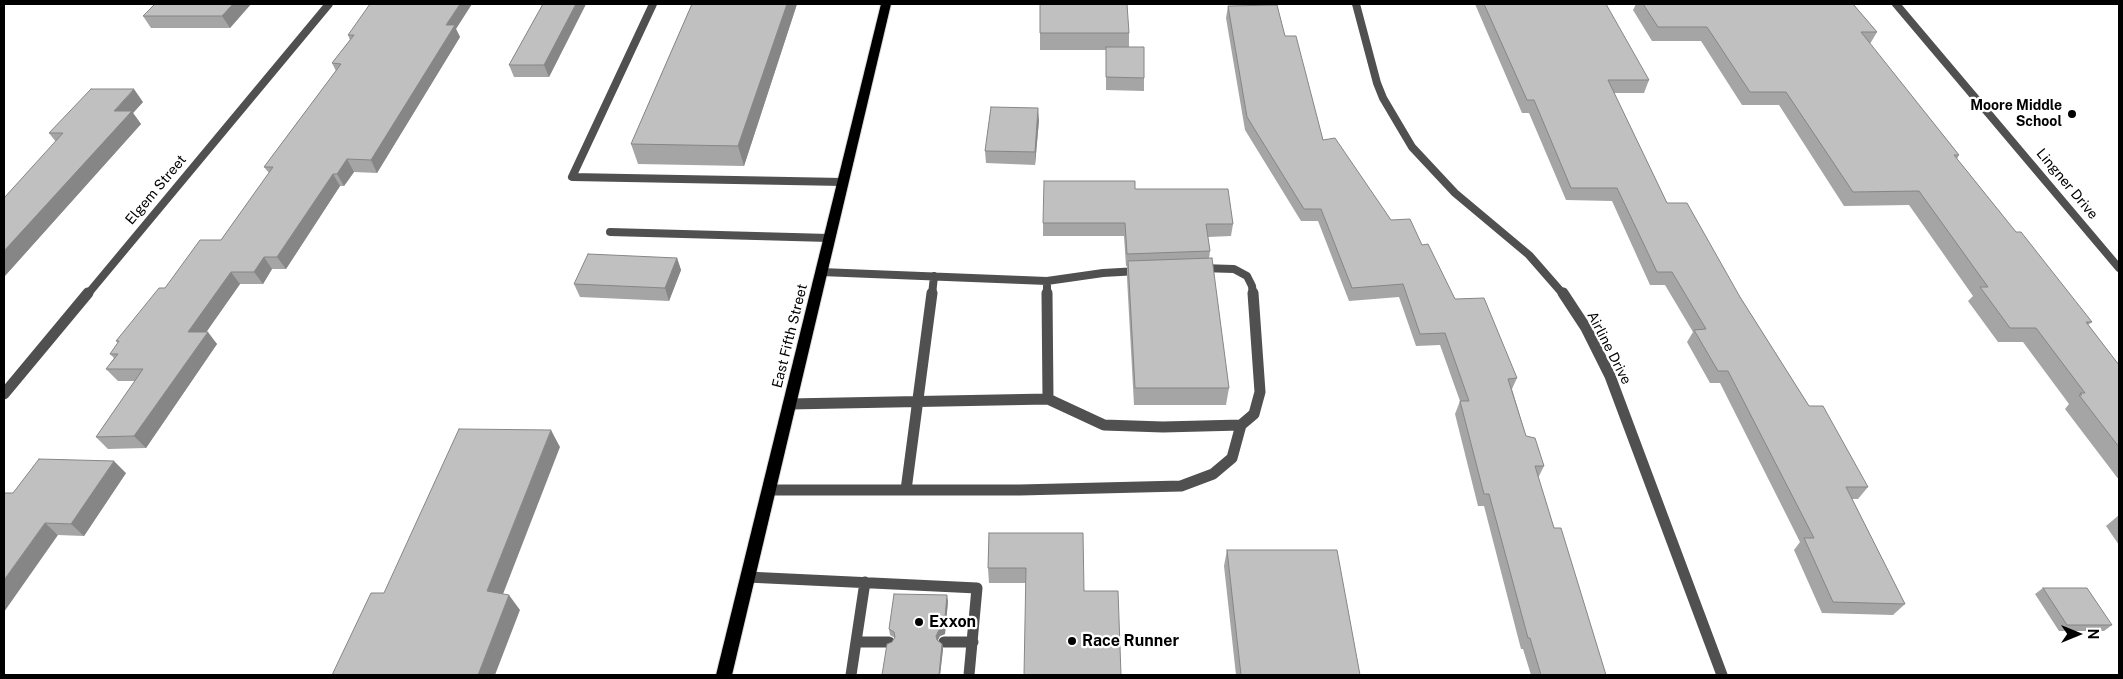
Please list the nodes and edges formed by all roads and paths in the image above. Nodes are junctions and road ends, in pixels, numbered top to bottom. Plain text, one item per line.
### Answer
1 (329, 4) edge
2 (653, 4) edge
3 (886, 4) edge
4 (1356, 4) edge
5 (1896, 4) edge
6 (843, 182) junction
7 (610, 232) dead end
8 (829, 238) junction
9 (2119, 268) edge
10 (1191, 269) edge
11 (1152, 271) edge
12 (821, 272) junction
13 (934, 276) junction
14 (1047, 281) junction
15 (4, 394) edge
16 (1048, 399) junction
17 (917, 402) junction
18 (789, 404) junction
19 (1241, 425) junction
20 (769, 490) junction
21 (906, 490) junction
22 (747, 577) junction
23 (865, 582) junction
24 (856, 642) junction
25 (889, 642) edge
26 (944, 642) dead end
27 (972, 642) junction
28 (724, 675) edge
29 (851, 675) edge
30 (969, 675) edge
31 (1722, 675) edge

1 - 15 street, Elgem Street
2 - 6 street
3 - 6 main road, East Fifth Street
4 - 31 street, Airline Drive
5 - 9 street, Lingner Drive
6 - 8 main road, East Fifth Street
7 - 8 street
8 - 12 main road, East Fifth Street
10 - 19 street
11 - 14 street
12 - 13 street
12 - 18 main road, East Fifth Street
13 - 14 street
13 - 17 street
14 - 16 street
16 - 17 street
16 - 19 street
17 - 18 street
17 - 21 street
18 - 20 main road, East Fifth Street
19 - 21 street
20 - 21 street
20 - 22 main road, East Fifth Street
22 - 23 street
22 - 28 main road, East Fifth Street
23 - 24 street
23 - 27 street
24 - 25 street
24 - 29 street
26 - 27 street
27 - 30 street

